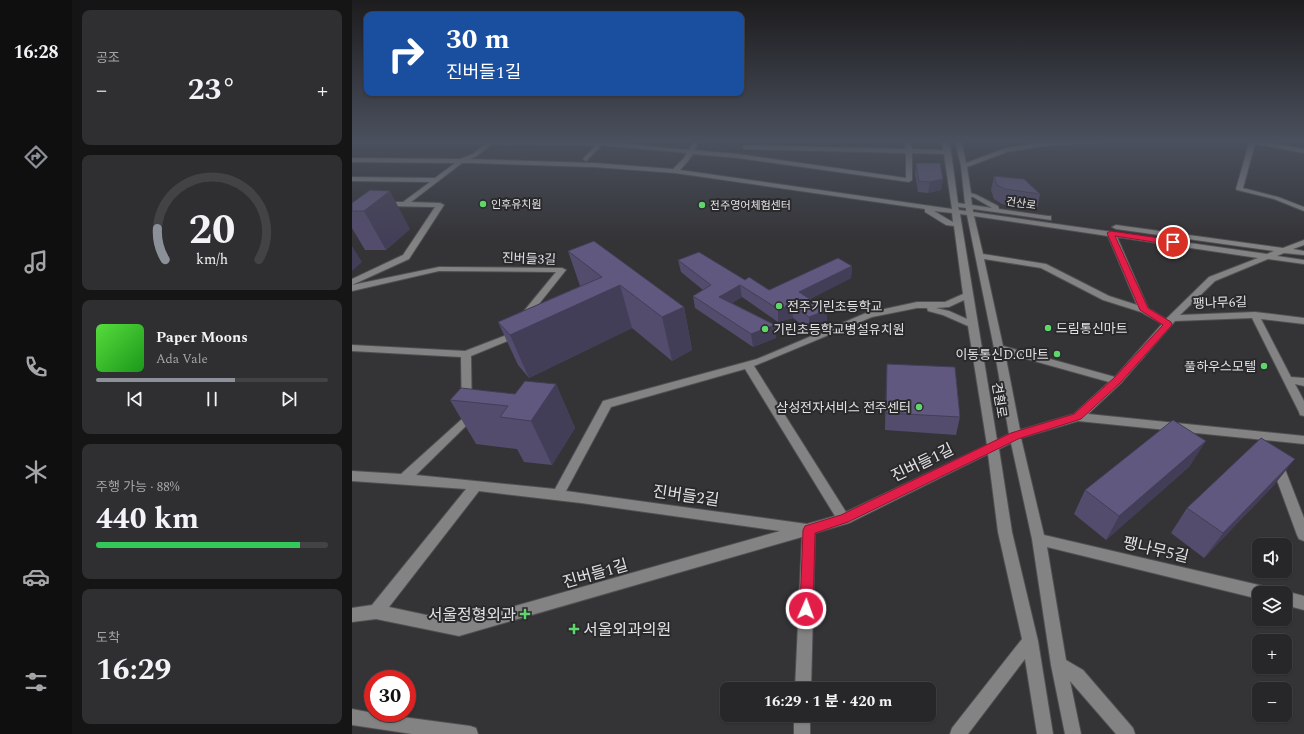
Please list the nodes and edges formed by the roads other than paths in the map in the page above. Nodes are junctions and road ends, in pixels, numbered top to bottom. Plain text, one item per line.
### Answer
1 (444, 174) edge
2 (716, 174) edge
3 (720, 174) edge
4 (868, 174) edge
5 (909, 174) edge
6 (951, 174) edge
7 (965, 174) edge
8 (1243, 174) edge
9 (352, 179) edge
10 (436, 180) junction
11 (967, 194) junction
12 (375, 204) edge
13 (405, 204) junction
14 (922, 207) junction
15 (955, 208) junction
16 (1304, 209) edge
17 (969, 210) junction
18 (996, 210) junction
19 (958, 225) junction
20 (1101, 225) dead end
21 (1110, 230) junction
22 (1304, 242) edge
23 (1282, 250) junction
24 (1304, 253) edge
25 (979, 256) junction
26 (1266, 256) junction
27 (1304, 262) edge
28 (352, 282) edge
29 (352, 288) edge
30 (968, 295) junction
31 (944, 309) junction
32 (1144, 310) junction
33 (1255, 315) junction
34 (1170, 321) junction
35 (1304, 321) edge
36 (973, 324) junction
37 (352, 348) edge
38 (999, 348) junction
39 (466, 354) junction
40 (748, 365) junction
41 (1288, 380) junction
42 (1117, 381) junction
43 (1304, 382) edge
44 (1304, 412) edge
45 (1078, 417) junction
46 (1015, 436) junction
47 (1267, 436) junction
48 (1304, 440) edge
49 (993, 447) junction
50 (352, 476) edge
51 (405, 478) junction
52 (476, 486) junction
53 (558, 495) junction
54 (1299, 508) edge
55 (844, 519) junction
56 (809, 530) junction
57 (1304, 535) edge
58 (1039, 539) junction
59 (1252, 590) edge
60 (1292, 600) edge
61 (1304, 603) edge
62 (376, 612) junction
63 (352, 615) edge
64 (1030, 641) junction
65 (1059, 666) junction
66 (803, 682) edge
67 (352, 717) edge
68 (802, 722) edge
69 (470, 734) edge
70 (802, 734) edge
71 (958, 734) edge
72 (1045, 734) edge
73 (1073, 734) edge
74 (1127, 734) edge

1 - 10 street
2 - 14 street, 건산로
3 - 15 street, 건산로
4 - 5 street
6 - 15 street, 견훤로
7 - 11 street, 견훤로
8 - 16 street
9 - 10 street
10 - 13 street
11 - 17 street, 견훤로
11 - 18 street
12 - 13 street
13 - 28 street
14 - 15 street, 건산로
14 - 19 street
15 - 17 street, 건산로
15 - 19 street, 견훤로
17 - 18 street, 건산로
17 - 21 street, 건산로
17 - 25 street, 견훤로
18 - 20 street, 건산로
19 - 30 street, 견훤로
21 - 23 street, 건산로
21 - 26 street, 건산로
21 - 32 street
22 - 23 street, 팽나무6길
23 - 24 street, 건산로
23 - 26 street, 팽나무6길
25 - 32 street
25 - 38 street, 견훤로
26 - 27 street, 건산로
26 - 34 street, 팽나무6길
29 - 39 street, 진버들3길
30 - 31 street
30 - 36 street, 견훤로
31 - 36 street
31 - 40 street
32 - 34 street
33 - 34 street, 팽나무6길
33 - 35 street
33 - 41 street, 팽나무6길
34 - 42 street, 팽나무6길
36 - 49 street, 견훤로
37 - 39 street, 진버들3길
38 - 42 street
38 - 46 street, 견훤로
39 - 51 street
40 - 53 street
40 - 55 street
41 - 43 street
41 - 44 street, 팽나무6길
42 - 45 street, 팽나무6길
45 - 46 street, 팽나무6길
45 - 47 street, 팽나무6길
46 - 49 street, 진버들1길
46 - 58 street, 견훤로
47 - 48 street, 팽나무6길
47 - 54 street
49 - 55 street, 진버들1길
49 - 64 street, 견훤로
50 - 51 street, 진버들2길
51 - 52 street, 진버들2길
52 - 53 street, 진버들2길
52 - 62 street
53 - 56 street, 진버들2길
54 - 57 street
55 - 56 street, 진버들1길
56 - 62 street, 진버들1길
56 - 66 street
58 - 59 street, 팽나무5길
58 - 65 street, 견훤로
60 - 61 street
62 - 63 street, 진버들1길
64 - 71 street
64 - 72 street, 견훤로
65 - 73 street, 견훤로
65 - 74 street
67 - 69 street
68 - 70 street

